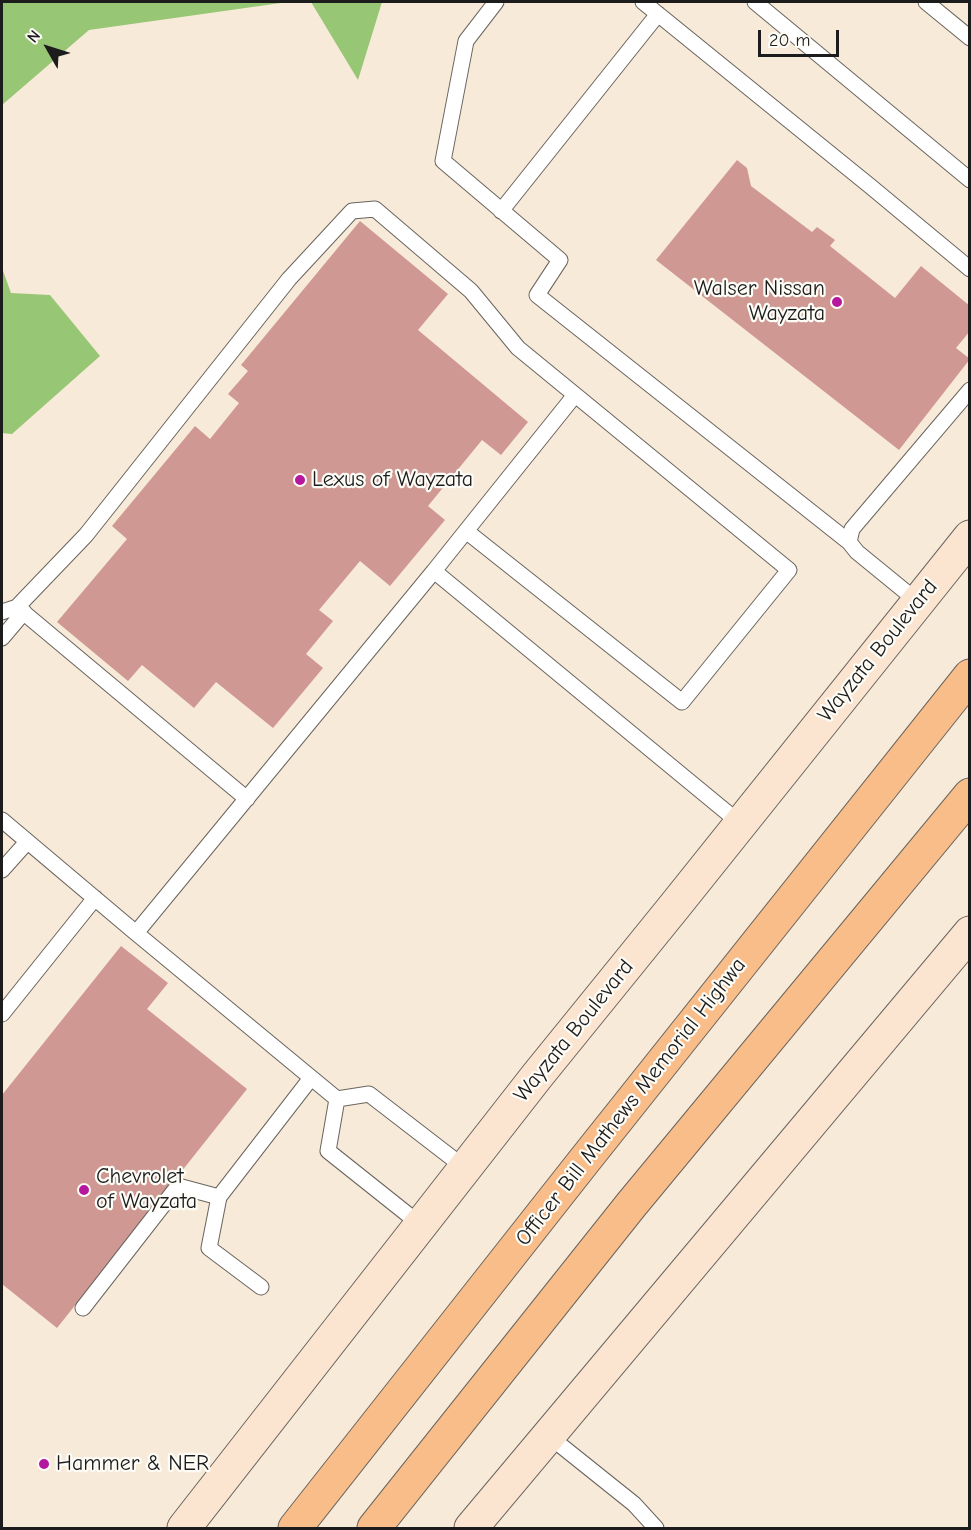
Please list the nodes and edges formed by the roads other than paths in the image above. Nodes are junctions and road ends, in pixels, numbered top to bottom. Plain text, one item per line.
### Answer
1 (496, 2) edge
2 (643, 2) edge
3 (755, 2) edge
4 (926, 2) edge
5 (658, 14) junction
6 (969, 38) edge
7 (969, 180) edge
8 (501, 211) junction
9 (969, 269) edge
10 (969, 390) edge
11 (575, 395) junction
12 (466, 531) junction
13 (969, 537) edge
14 (849, 542) junction
15 (434, 572) junction
16 (917, 601) junction
17 (20, 609) junction
18 (2, 612) edge
19 (2, 638) edge
20 (969, 676) edge
21 (969, 795) edge
22 (247, 799) junction
23 (2, 820) edge
24 (741, 824) junction
25 (27, 842) junction
26 (2, 870) edge
27 (95, 898) junction
28 (136, 933) junction
29 (969, 933) edge
30 (2, 1014) edge
31 (311, 1078) junction
32 (337, 1099) junction
33 (465, 1168) junction
34 (219, 1197) junction
35 (421, 1225) junction
36 (261, 1287) dead end
37 (83, 1308) dead end
38 (549, 1436) junction
39 (184, 1528) edge
40 (295, 1528) edge
41 (374, 1528) edge
42 (471, 1528) edge
43 (657, 1528) edge

1 - 8 lane
2 - 5 lane
3 - 7 lane
4 - 6 lane
5 - 8 lane
5 - 9 lane
8 - 14 lane
10 - 14 lane
11 - 12 lane
11 - 12 lane
11 - 17 lane
12 - 15 lane
13 - 16 street, Wayzata Boulevard
14 - 16 lane
15 - 22 lane
15 - 24 lane
16 - 24 street, Wayzata Boulevard
17 - 18 lane
17 - 19 lane
17 - 22 lane
20 - 40 highway, Officer Bill Mathews Memorial Highwa
21 - 41 highway
22 - 28 lane
23 - 25 lane
24 - 33 street, Wayzata Boulevard
25 - 26 lane
25 - 27 lane
27 - 28 lane
27 - 30 lane
28 - 31 lane
29 - 38 street
31 - 32 lane
31 - 34 lane
32 - 33 lane
32 - 35 lane
33 - 35 street, Wayzata Boulevard
34 - 36 lane
34 - 37 lane
35 - 39 street, Wayzata Boulevard
38 - 42 street
38 - 43 lane

